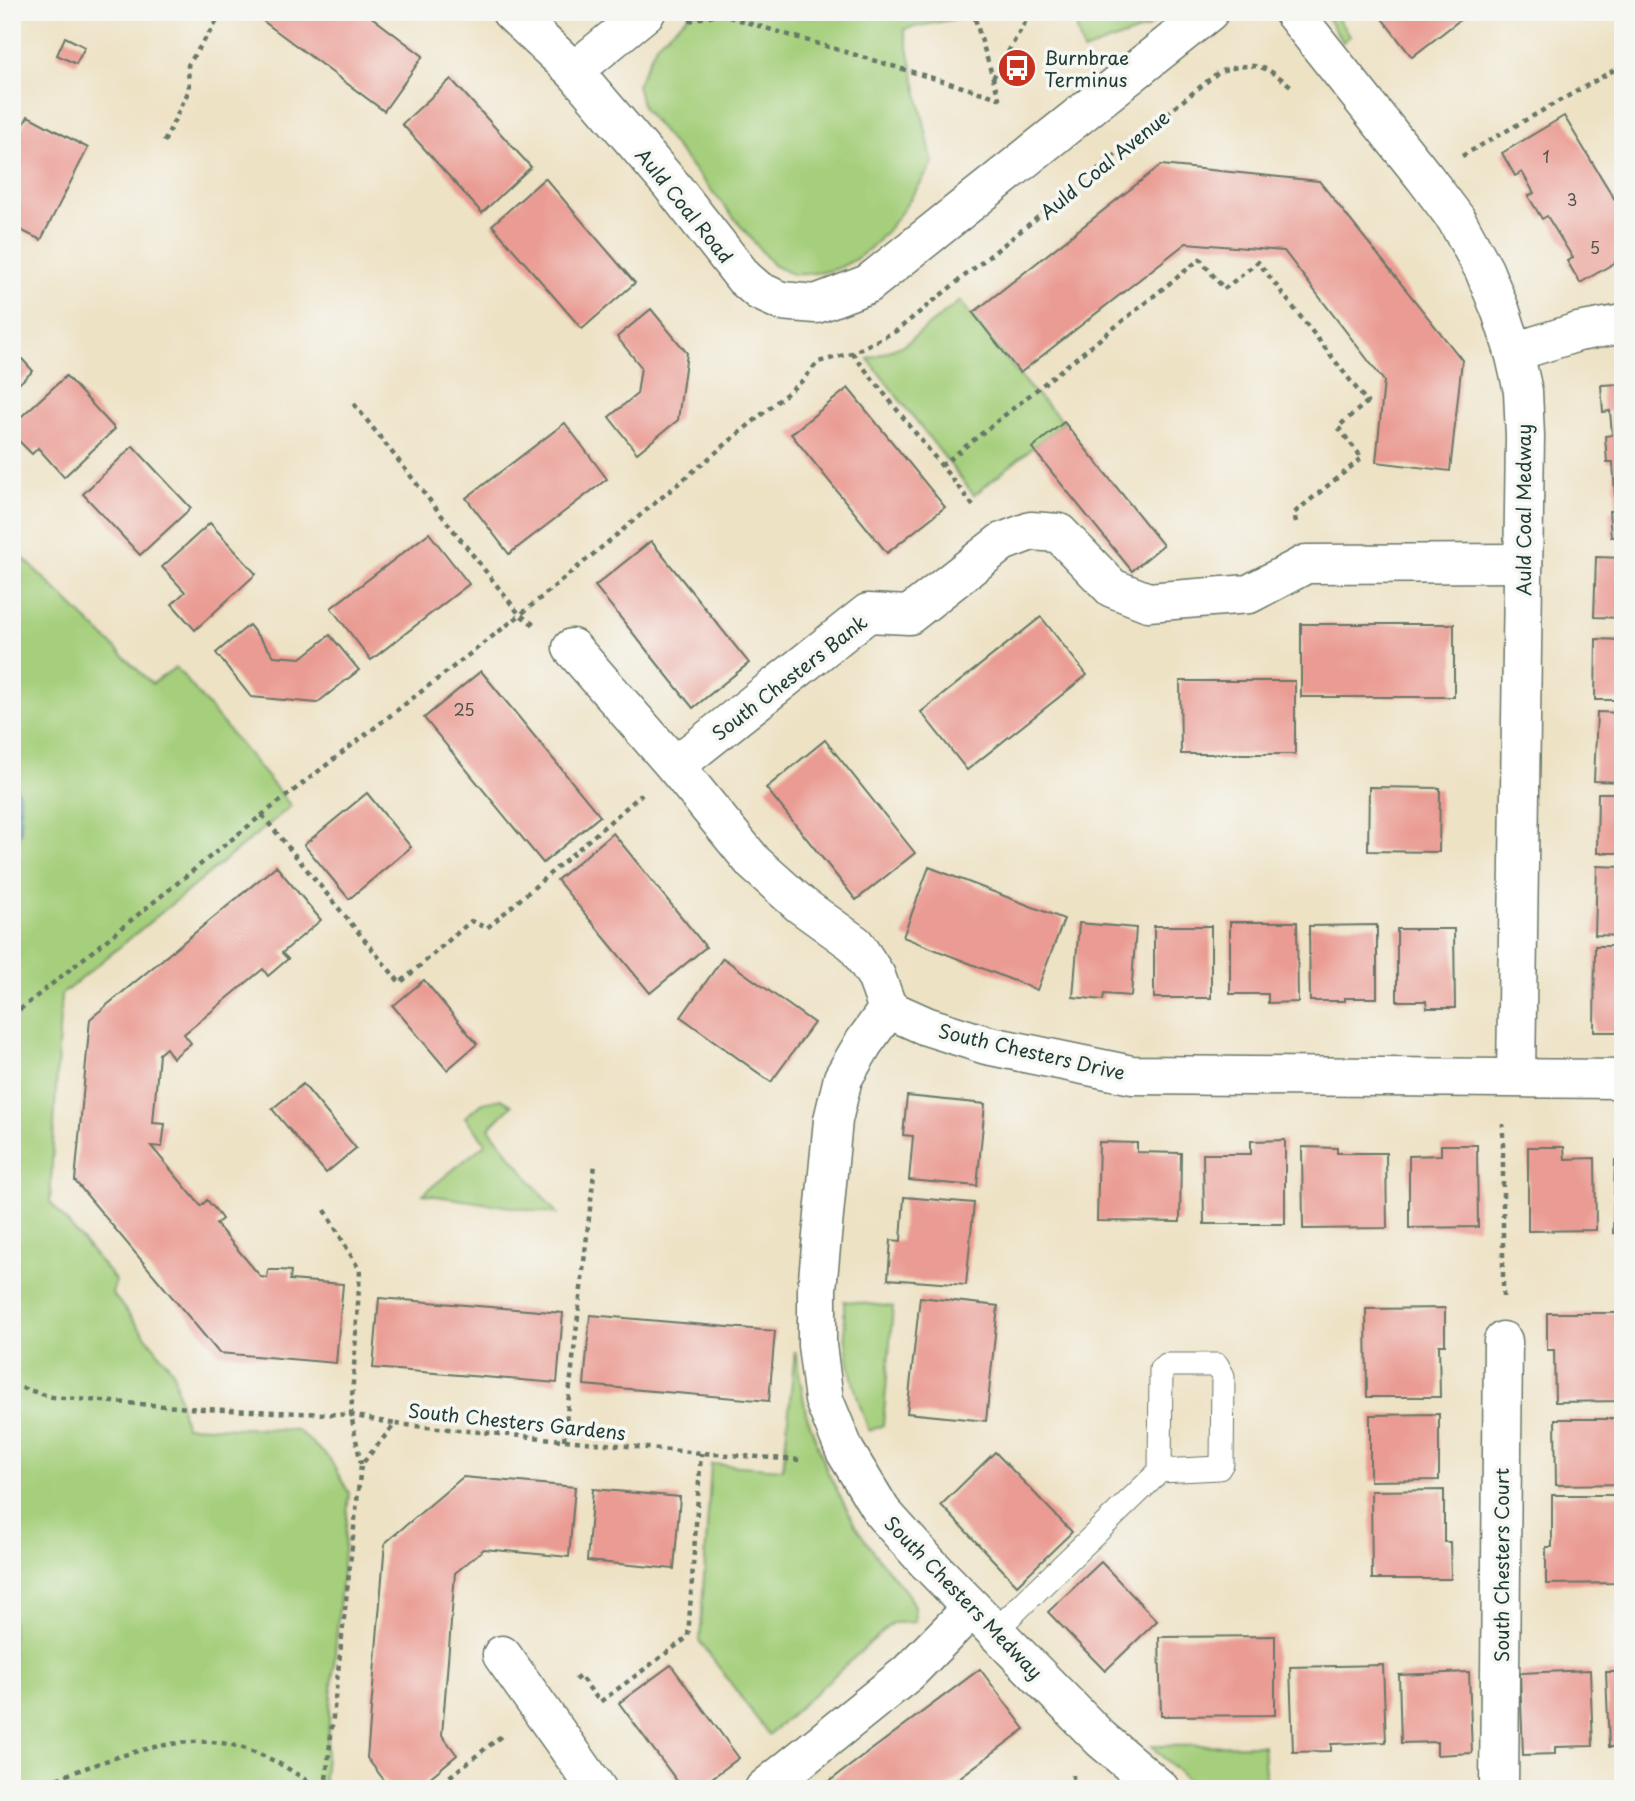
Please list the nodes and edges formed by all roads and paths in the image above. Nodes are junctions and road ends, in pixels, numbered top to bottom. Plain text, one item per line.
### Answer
1 (223, 12) edge
2 (510, 12) edge
3 (646, 12) edge
4 (973, 12) edge
5 (1031, 12) edge
6 (1209, 12) edge
7 (1293, 12) edge
8 (719, 14) edge
9 (1334, 64) junction
10 (1623, 65) edge
11 (574, 72) junction
12 (993, 79) junction
13 (163, 142) dead end
14 (1425, 178) junction
15 (1623, 324) edge
16 (1514, 352) junction
17 (852, 354) junction
18 (354, 404) dead end
19 (941, 466) junction
20 (1002, 541) junction
21 (1523, 563) junction
22 (1306, 564) junction
23 (520, 615) junction
24 (572, 648) joint
25 (675, 766) junction
26 (262, 815) junction
27 (888, 1009) junction
28 (12, 1016) edge
29 (1510, 1077) junction
30 (1623, 1079) edge
31 (595, 1164) dead end
32 (325, 1210) dead end
33 (1503, 1341) joint
34 (12, 1385) edge
35 (351, 1416) junction
36 (395, 1424) junction
37 (564, 1440) junction
38 (845, 1451) junction
39 (701, 1453) junction
40 (361, 1465) junction
41 (1160, 1471) junction
42 (984, 1619) junction
43 (502, 1655) dead end
44 (539, 1707) junction
45 (29, 1789) edge
46 (319, 1789) edge
47 (325, 1789) edge
48 (434, 1789) edge
49 (597, 1789) edge
50 (764, 1789) edge
51 (1160, 1789) edge
52 (1499, 1789) edge

1 - 13 path
2 - 11 street, Auld Coal Road
3 - 11 street
4 - 12 path
5 - 12 path
6 - 11 street, Auld Coal Road
7 - 9 street, Auld Coal Medway
8 - 12 path
9 - 14 street, Auld Coal Medway
9 - 17 path, Auld Coal Avenue
10 - 14 path
14 - 16 street, Auld Coal Medway
15 - 16 street
16 - 21 street, Auld Coal Medway
17 - 19 path
17 - 23 path, Auld Coal Avenue
18 - 23 path
19 - 20 path
19 - 22 path
20 - 22 street, South Chesters Bank
20 - 25 street, South Chesters Bank
21 - 22 street, South Chesters Bank
21 - 29 street, Auld Coal Medway
23 - 24 path
23 - 26 path
24 - 25 street
25 - 26 path
25 - 27 street
26 - 28 path
27 - 29 street, South Chesters Drive
27 - 38 street, South Chesters Medway
29 - 30 street, South Chesters Drive
29 - 33 path
31 - 37 path
32 - 35 path
33 - 52 street, South Chesters Court
34 - 35 path
35 - 36 path
35 - 40 path
36 - 37 path, South Chesters Gardens
36 - 40 path, South Chesters Gardens
37 - 39 path, South Chesters Gardens
38 - 39 path, South Chesters Gardens
38 - 42 street, South Chesters Medway
39 - 44 path
40 - 47 path
41 - 41 lane
41 - 42 lane
42 - 50 street
42 - 51 street, South Chesters Medway
43 - 44 street
44 - 48 path
44 - 49 street
45 - 46 path

